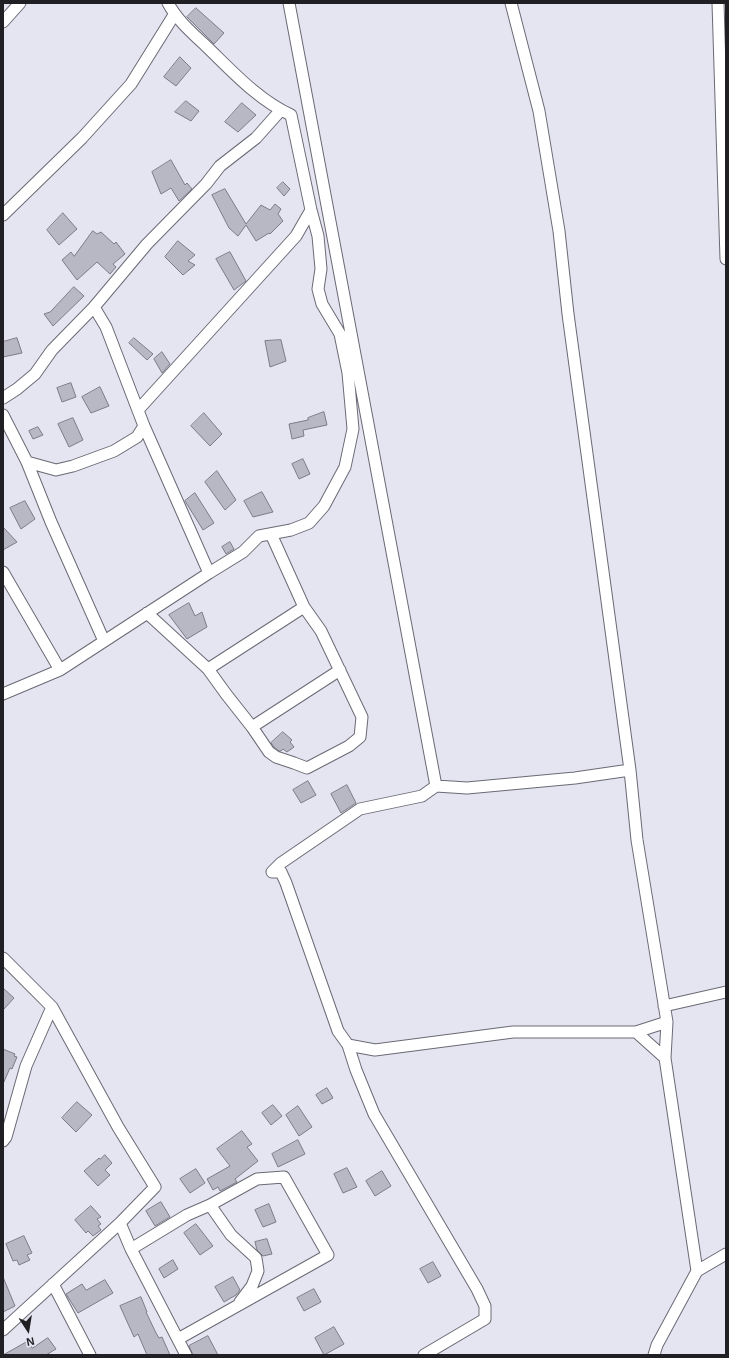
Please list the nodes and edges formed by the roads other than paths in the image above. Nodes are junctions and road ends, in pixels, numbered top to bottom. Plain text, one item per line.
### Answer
1 (20, 3) edge
2 (168, 3) edge
3 (289, 3) edge
4 (511, 3) edge
5 (718, 3) edge
6 (174, 15) junction
7 (3, 22) edge
8 (280, 111) junction
9 (311, 210) junction
10 (3, 215) edge
11 (726, 258) edge
12 (94, 307) junction
13 (3, 398) edge
14 (138, 410) junction
15 (3, 415) edge
16 (144, 426) junction
17 (27, 462) junction
18 (271, 534) junction
19 (3, 572) edge
20 (209, 573) junction
21 (304, 607) junction
22 (147, 613) junction
23 (104, 641) junction
24 (208, 669) junction
25 (60, 670) junction
26 (340, 670) junction
27 (3, 694) edge
28 (252, 727) junction
29 (630, 770) junction
30 (436, 786) junction
31 (3, 958) edge
32 (726, 992) edge
33 (664, 1006) junction
34 (52, 1007) junction
35 (667, 1022) junction
36 (636, 1032) junction
37 (348, 1045) junction
38 (665, 1058) junction
39 (3, 1142) edge
40 (210, 1205) junction
41 (120, 1223) junction
42 (131, 1249) junction
43 (726, 1254) edge
44 (697, 1271) junction
45 (53, 1284) junction
46 (236, 1306) junction
47 (3, 1330) edge
48 (178, 1339) junction
49 (90, 1355) edge
50 (186, 1355) edge
51 (424, 1355) edge
52 (654, 1355) edge

1 - 7 street
2 - 6 street
3 - 30 street
4 - 29 street
5 - 11 street
6 - 8 street
6 - 10 street
8 - 9 street
8 - 12 street
9 - 14 street
9 - 18 street
12 - 13 street
12 - 14 street
14 - 16 street
15 - 17 street
16 - 17 street
16 - 20 street
17 - 23 street
18 - 20 street
18 - 21 street
19 - 25 street
20 - 22 street
21 - 24 street
21 - 26 street
22 - 23 street
22 - 24 street
23 - 25 street
24 - 28 street
25 - 27 street
26 - 28 street
26 - 28 street
29 - 30 street
29 - 33 street
30 - 37 street
31 - 34 street
32 - 33 street
33 - 35 street
34 - 39 street
34 - 41 street
35 - 36 street
35 - 38 street
36 - 37 street
36 - 38 street
37 - 51 street
38 - 44 street
40 - 42 street
40 - 46 street
40 - 46 street
41 - 42 street
41 - 45 street
42 - 48 street
43 - 44 street
44 - 52 street
45 - 47 street
45 - 49 street
46 - 48 street
48 - 50 street

